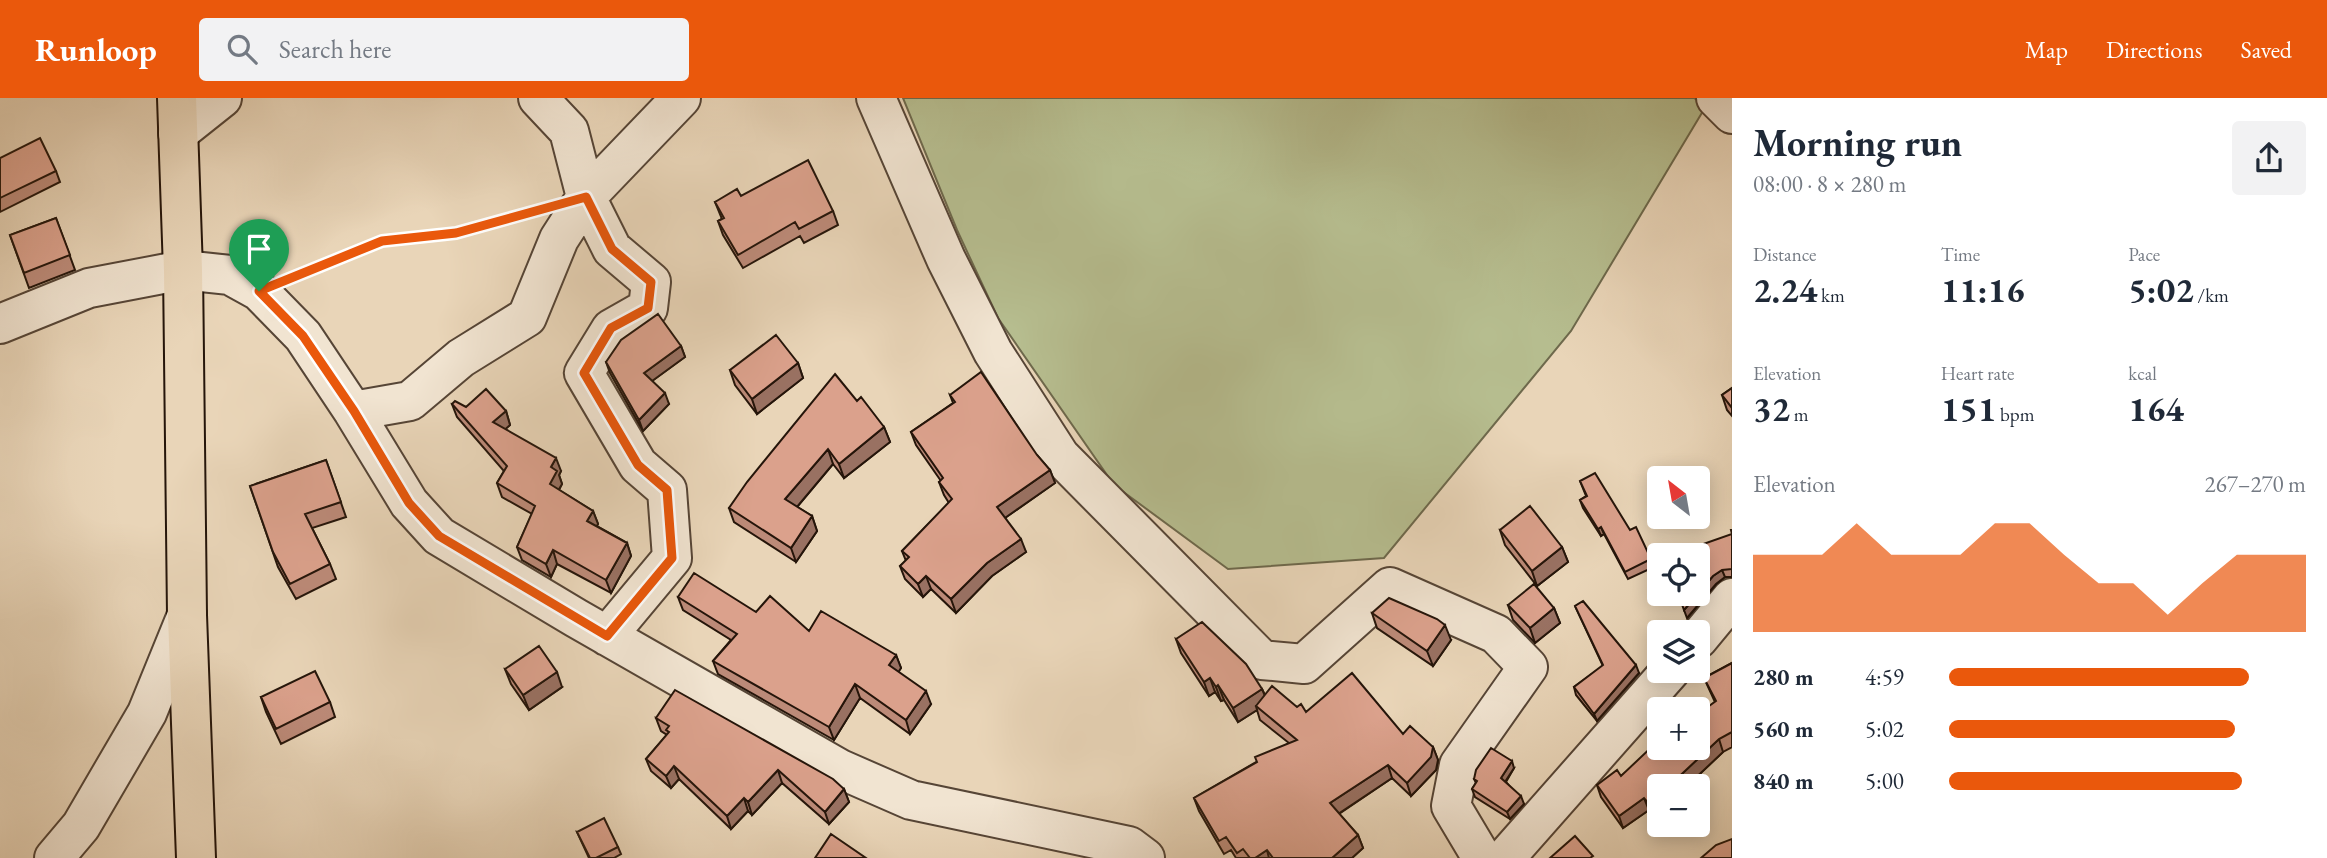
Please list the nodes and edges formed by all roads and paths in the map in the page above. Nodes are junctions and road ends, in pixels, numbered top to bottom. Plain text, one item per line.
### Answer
1 (222, 98) edge
2 (538, 98) edge
3 (681, 98) edge
4 (876, 98) edge
5 (1716, 98) edge
6 (1732, 114) edge
7 (178, 116) edge
8 (586, 197) junction
9 (183, 270) junction
10 (259, 291) junction
11 (0, 324) edge
12 (354, 411) junction
13 (1732, 598) edge
14 (187, 615) junction
15 (1710, 625) edge
16 (607, 636) junction
17 (1660, 683) edge
18 (54, 858) edge
19 (196, 858) edge
20 (1145, 858) edge
21 (1482, 858) edge
22 (1504, 858) edge

1 - 7 street
2 - 8 street
3 - 8 street
4 - 21 street
5 - 6 street
7 - 9 main road
8 - 10 path
8 - 12 street
8 - 16 street
9 - 10 street
9 - 11 street
9 - 14 main road
10 - 12 street
12 - 16 street
13 - 15 street
14 - 18 street
14 - 19 main road
16 - 20 street
17 - 22 street

